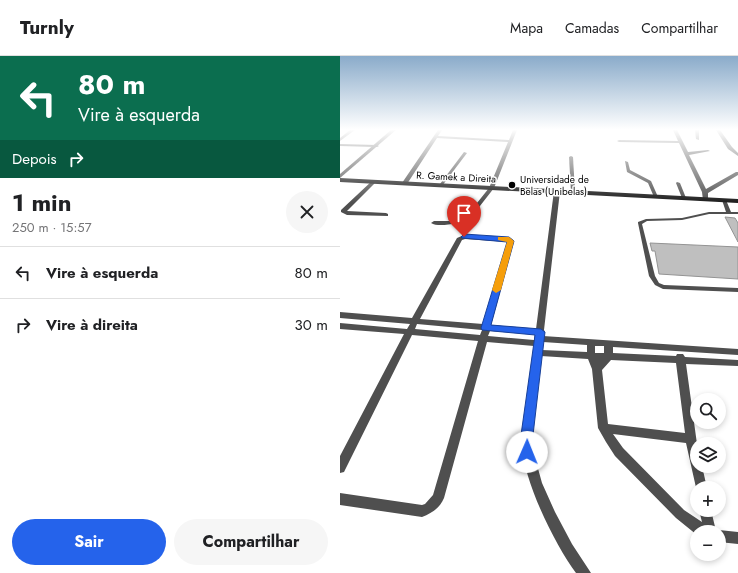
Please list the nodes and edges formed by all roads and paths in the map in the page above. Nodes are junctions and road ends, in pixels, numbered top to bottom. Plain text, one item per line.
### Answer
1 (368, 154) edge
2 (424, 154) edge
3 (464, 154) edge
4 (505, 154) edge
5 (686, 154) edge
6 (571, 157) dead end
7 (626, 162) dead end
8 (738, 173) edge
9 (340, 179) edge
10 (373, 182) junction
11 (405, 183) junction
12 (678, 183) dead end
13 (441, 185) junction
14 (491, 188) junction
15 (557, 191) junction
16 (573, 192) junction
17 (704, 192) junction
18 (656, 197) junction
19 (684, 198) junction
20 (706, 199) junction
21 (724, 200) junction
22 (738, 201) edge
23 (729, 213) junction
24 (738, 213) edge
25 (386, 215) dead end
26 (434, 223) dead end
27 (738, 290) edge
28 (342, 317) edge
29 (415, 321) junction
30 (340, 326) edge
31 (409, 332) junction
32 (484, 333) junction
33 (539, 342) junction
34 (591, 342) junction
35 (609, 344) junction
36 (677, 348) junction
37 (738, 352) edge
38 (591, 356) junction
39 (608, 357) junction
40 (681, 360) junction
41 (738, 363) edge
42 (597, 369) junction
43 (603, 428) junction
44 (691, 437) edge
45 (690, 439) edge
46 (340, 468) edge
47 (340, 499) edge
48 (695, 525) edge
49 (726, 537) edge
50 (738, 538) edge
51 (584, 573) edge

1 - 9 street
2 - 11 street
3 - 13 lane
4 - 14 street
5 - 17 street
6 - 16 lane
7 - 18 lane
8 - 17 street
9 - 10 main road, R. Gamek a Direita
10 - 11 main road, R. Gamek a Direita
10 - 25 street
11 - 13 main road, R. Gamek a Direita
12 - 19 lane
13 - 14 main road, R. Gamek a Direita
14 - 15 main road, R. Gamek a Direita
14 - 26 street
15 - 16 main road, R. Gamek a Direita
15 - 33 street
16 - 18 main road, R. Gamek a Direita
17 - 20 street
18 - 19 main road, R. Gamek a Direita
19 - 20 main road, R. Gamek a Direita
20 - 21 main road, R. Gamek a Direita
21 - 22 main road, R. Gamek a Direita
21 - 23 lane
23 - 24 lane
23 - 27 lane
28 - 29 street
29 - 31 street
29 - 32 street
29 - 32 street
30 - 31 street
31 - 32 street
31 - 46 street
32 - 33 street
32 - 47 street
33 - 34 street
33 - 38 street
33 - 51 street
34 - 35 street
34 - 38 street
35 - 36 street
35 - 39 street
36 - 37 street
36 - 40 street
38 - 39 street
38 - 42 street
39 - 40 street
39 - 42 street
40 - 41 street
40 - 44 street
42 - 43 street
43 - 45 street
43 - 48 street
49 - 50 street

